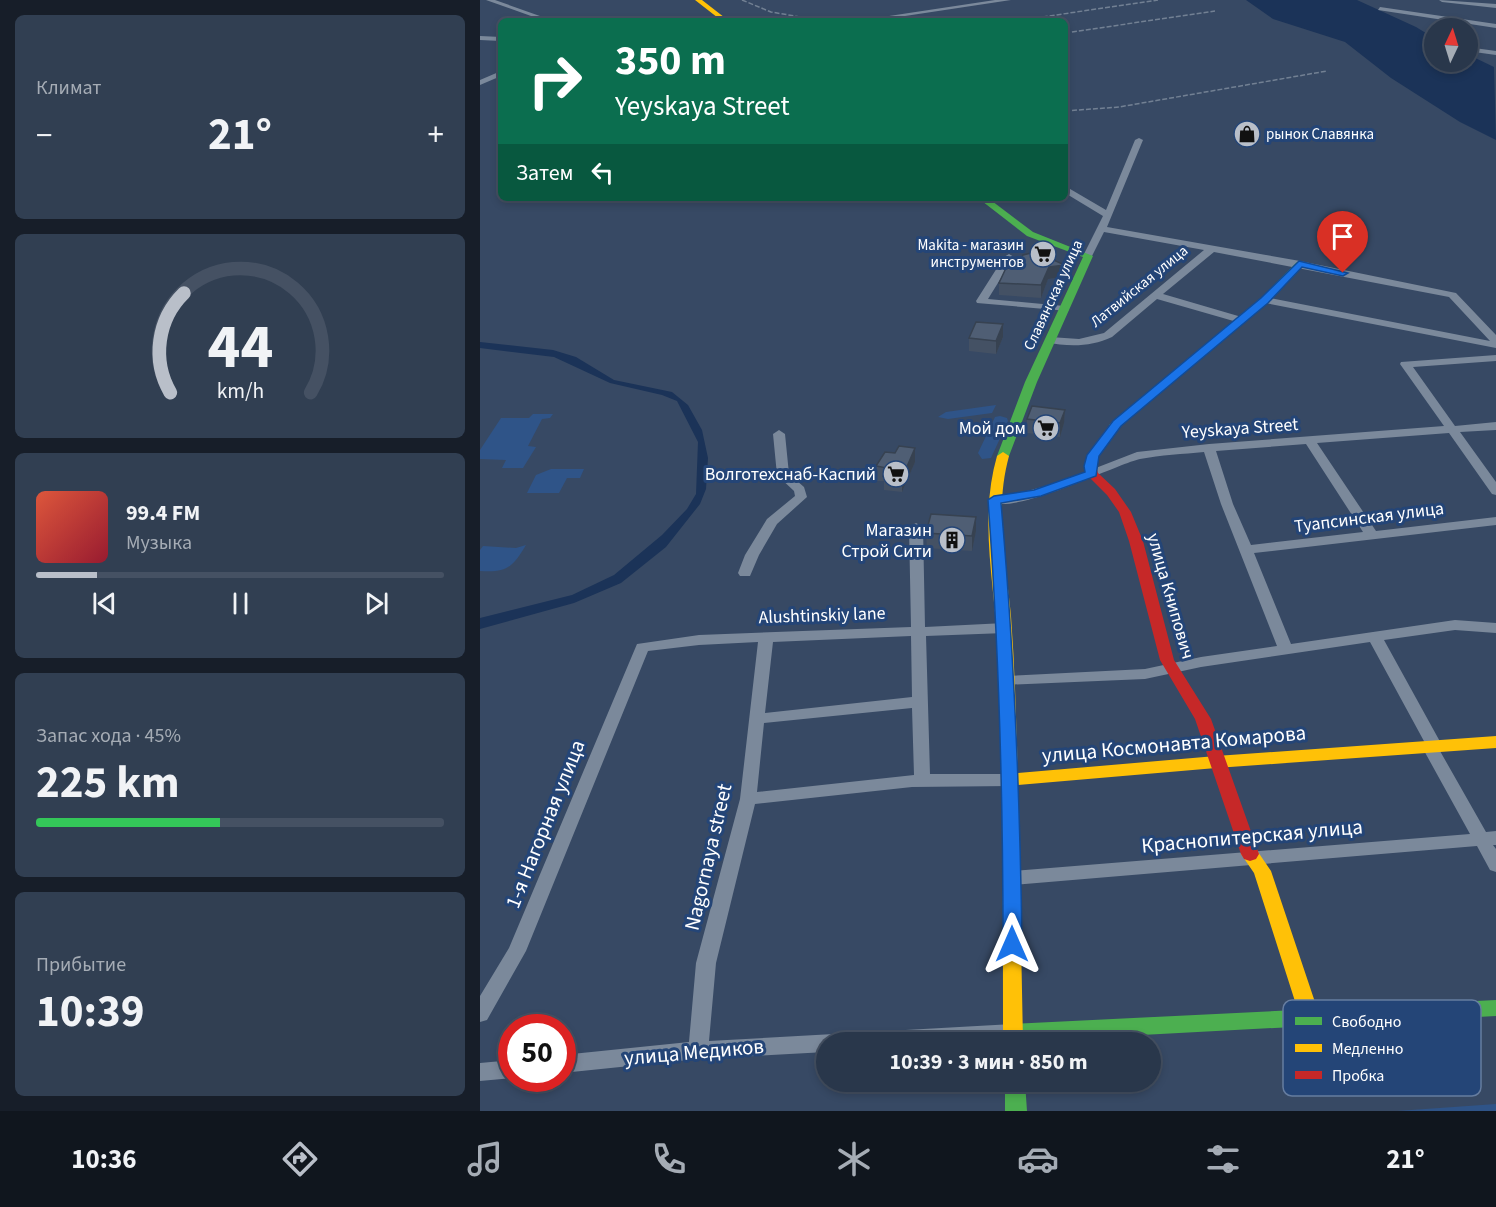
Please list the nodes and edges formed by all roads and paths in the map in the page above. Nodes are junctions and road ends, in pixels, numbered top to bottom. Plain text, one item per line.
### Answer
1 (489, 0) edge
2 (698, 0) edge
3 (1008, 0) edge
4 (1442, 0) edge
5 (1496, 6) edge
6 (1380, 9) dead end
7 (542, 18) edge
8 (722, 18) edge
9 (880, 18) edge
10 (1434, 18) edge
11 (1478, 25) edge
12 (1496, 26) edge
13 (1478, 28) edge
14 (1496, 30) edge
15 (480, 38) edge
16 (490, 38) junction
17 (498, 39) edge
18 (480, 49) edge
19 (1478, 51) edge
20 (1496, 53) edge
21 (498, 74) edge
22 (480, 83) edge
23 (1139, 140) dead end
24 (1068, 191) edge
25 (986, 201) edge
26 (1108, 215) junction
27 (1102, 229) junction
28 (1210, 250) junction
29 (1088, 256) junction
30 (1009, 257) dead end
31 (1299, 264) junction
32 (1157, 296) junction
33 (1265, 300) junction
34 (1064, 309) junction
35 (1241, 320) junction
36 (1050, 340) junction
37 (1496, 343) edge
38 (1496, 358) edge
39 (1496, 426) edge
40 (1454, 429) junction
41 (779, 434) dead end
42 (1310, 441) junction
43 (1209, 448) junction
44 (1092, 474) junction
45 (1496, 491) edge
46 (994, 500) junction
47 (1496, 521) edge
48 (916, 526) dead end
49 (1371, 534) junction
50 (1246, 550) junction
51 (745, 573) dead end
52 (1493, 627) edge
53 (1005, 628) junction
54 (920, 631) junction
55 (1375, 637) junction
56 (766, 638) junction
57 (642, 647) joint
58 (1286, 649) junction
59 (1172, 669) junction
60 (1006, 681) junction
61 (918, 702) junction
62 (756, 719) junction
63 (1496, 742) edge
64 (1432, 747) junction
65 (1216, 762) junction
66 (922, 780) junction
67 (1011, 780) junction
68 (748, 799) junction
69 (1489, 839) edge
70 (1252, 860) junction
71 (1496, 865) edge
72 (1012, 878) junction
73 (1304, 1000) edge
74 (1496, 1008) edge
75 (1481, 1009) edge
76 (480, 1014) edge
77 (1283, 1019) edge
78 (1013, 1032) edge
79 (1098, 1032) edge
80 (816, 1044) edge
81 (698, 1050) junction
82 (576, 1063) edge
83 (498, 1070) edge
84 (480, 1072) edge
85 (1015, 1092) edge
86 (1016, 1111) edge

1 - 7 street
2 - 8 main road
3 - 9 street
4 - 5 street
6 - 10 street
11 - 12 street
13 - 14 street
15 - 16 street
16 - 17 street
16 - 18 street
19 - 20 street
21 - 22 street
23 - 26 street, Славянская улица
24 - 26 street
25 - 29 main road
26 - 27 street, Славянская улица
27 - 28 street
27 - 29 street, Славянская улица
28 - 31 street
28 - 32 street, Латвийская улица
29 - 34 main road, Славянская улица
30 - 34 street
31 - 33 main road
31 - 37 street
32 - 35 street
32 - 36 street, Латвийская улица
33 - 35 main road
33 - 37 street
34 - 36 main road, Славянская улица
35 - 44 main road
36 - 46 main road, Славянская улица
38 - 40 street
39 - 40 street, Yeyskaya Street
40 - 42 street, Yeyskaya Street
40 - 45 street
41 - 51 street
42 - 43 street, Yeyskaya Street
42 - 49 street
43 - 44 street, Yeyskaya Street
43 - 50 street
44 - 46 street, Yeyskaya Street
44 - 59 main road, улица Книпович
46 - 53 main road
47 - 49 street, Туапсинская улица
48 - 54 street
49 - 50 street, Туапсинская улица
50 - 58 street
52 - 55 street
53 - 54 street, Alushtinskiy lane
53 - 60 main road
54 - 56 street, Alushtinskiy lane
54 - 61 street
55 - 58 street
55 - 64 street
56 - 57 street, Alushtinskiy lane
56 - 62 street, Nagornaya street
57 - 76 street, 1-я Нагорная улица
58 - 59 street
59 - 60 street
59 - 65 main road, улица Книпович
60 - 67 main road
61 - 62 street
61 - 66 street
62 - 68 street, Nagornaya street
63 - 64 main road, улица Космонавта Комарова
64 - 65 main road, улица Космонавта Комарова
64 - 69 street
65 - 67 main road, улица Космонавта Комарова
65 - 70 main road, улица Книпович
66 - 67 street, улица Космонавта Комарова
66 - 68 street, улица Космонавта Комарова
67 - 72 main road
68 - 81 street, Nagornaya street
69 - 70 street, Краснопитерская улица
69 - 71 street
70 - 72 street, Краснопитерская улица
70 - 73 main road, улица Книпович
72 - 78 main road
74 - 75 main road
77 - 79 main road
80 - 81 street, улица Медиков
81 - 82 street, улица Медиков
83 - 84 street
85 - 86 main road

